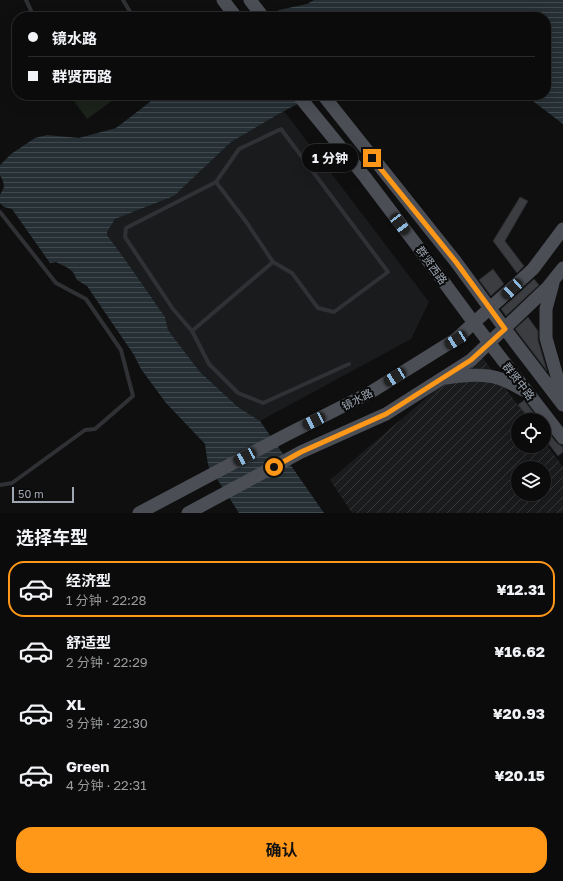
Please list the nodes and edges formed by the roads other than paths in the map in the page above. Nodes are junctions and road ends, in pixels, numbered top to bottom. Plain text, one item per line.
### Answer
1 (26, 0) edge
2 (123, 0) edge
3 (250, 0) edge
4 (32, 12) edge
5 (130, 12) edge
6 (259, 12) edge
7 (302, 100) edge
8 (327, 100) edge
9 (216, 182) junction
10 (0, 212) edge
11 (563, 229) edge
12 (273, 262) junction
13 (563, 268) edge
14 (553, 280) junction
15 (490, 309) junction
16 (474, 323) junction
17 (505, 329) junction
18 (192, 331) junction
19 (489, 343) junction
20 (349, 364) dead end
21 (442, 378) junction
22 (563, 390) edge
23 (528, 393) junction
24 (563, 405) edge
25 (563, 438) edge
26 (0, 485) edge
27 (139, 513) edge
28 (188, 513) edge

1 - 4 lane
2 - 5 lane
3 - 6 main road
7 - 16 main road, 群贤西路
8 - 15 main road, 群贤西路
9 - 12 lane
9 - 12 lane
9 - 18 lane
10 - 26 lane
11 - 15 main road, 镜水路
12 - 18 lane
13 - 14 main road
14 - 17 main road
14 - 22 main road
15 - 16 main road, 镜水路
15 - 17 main road, 群贤西路
16 - 19 main road, 群贤西路
16 - 27 main road, 镜水路
17 - 19 main road
17 - 24 main road, 群贤中路
18 - 20 lane
19 - 21 main road
19 - 23 main road, 群贤中路
21 - 23 main road
21 - 28 main road
23 - 25 main road, 群贤中路

